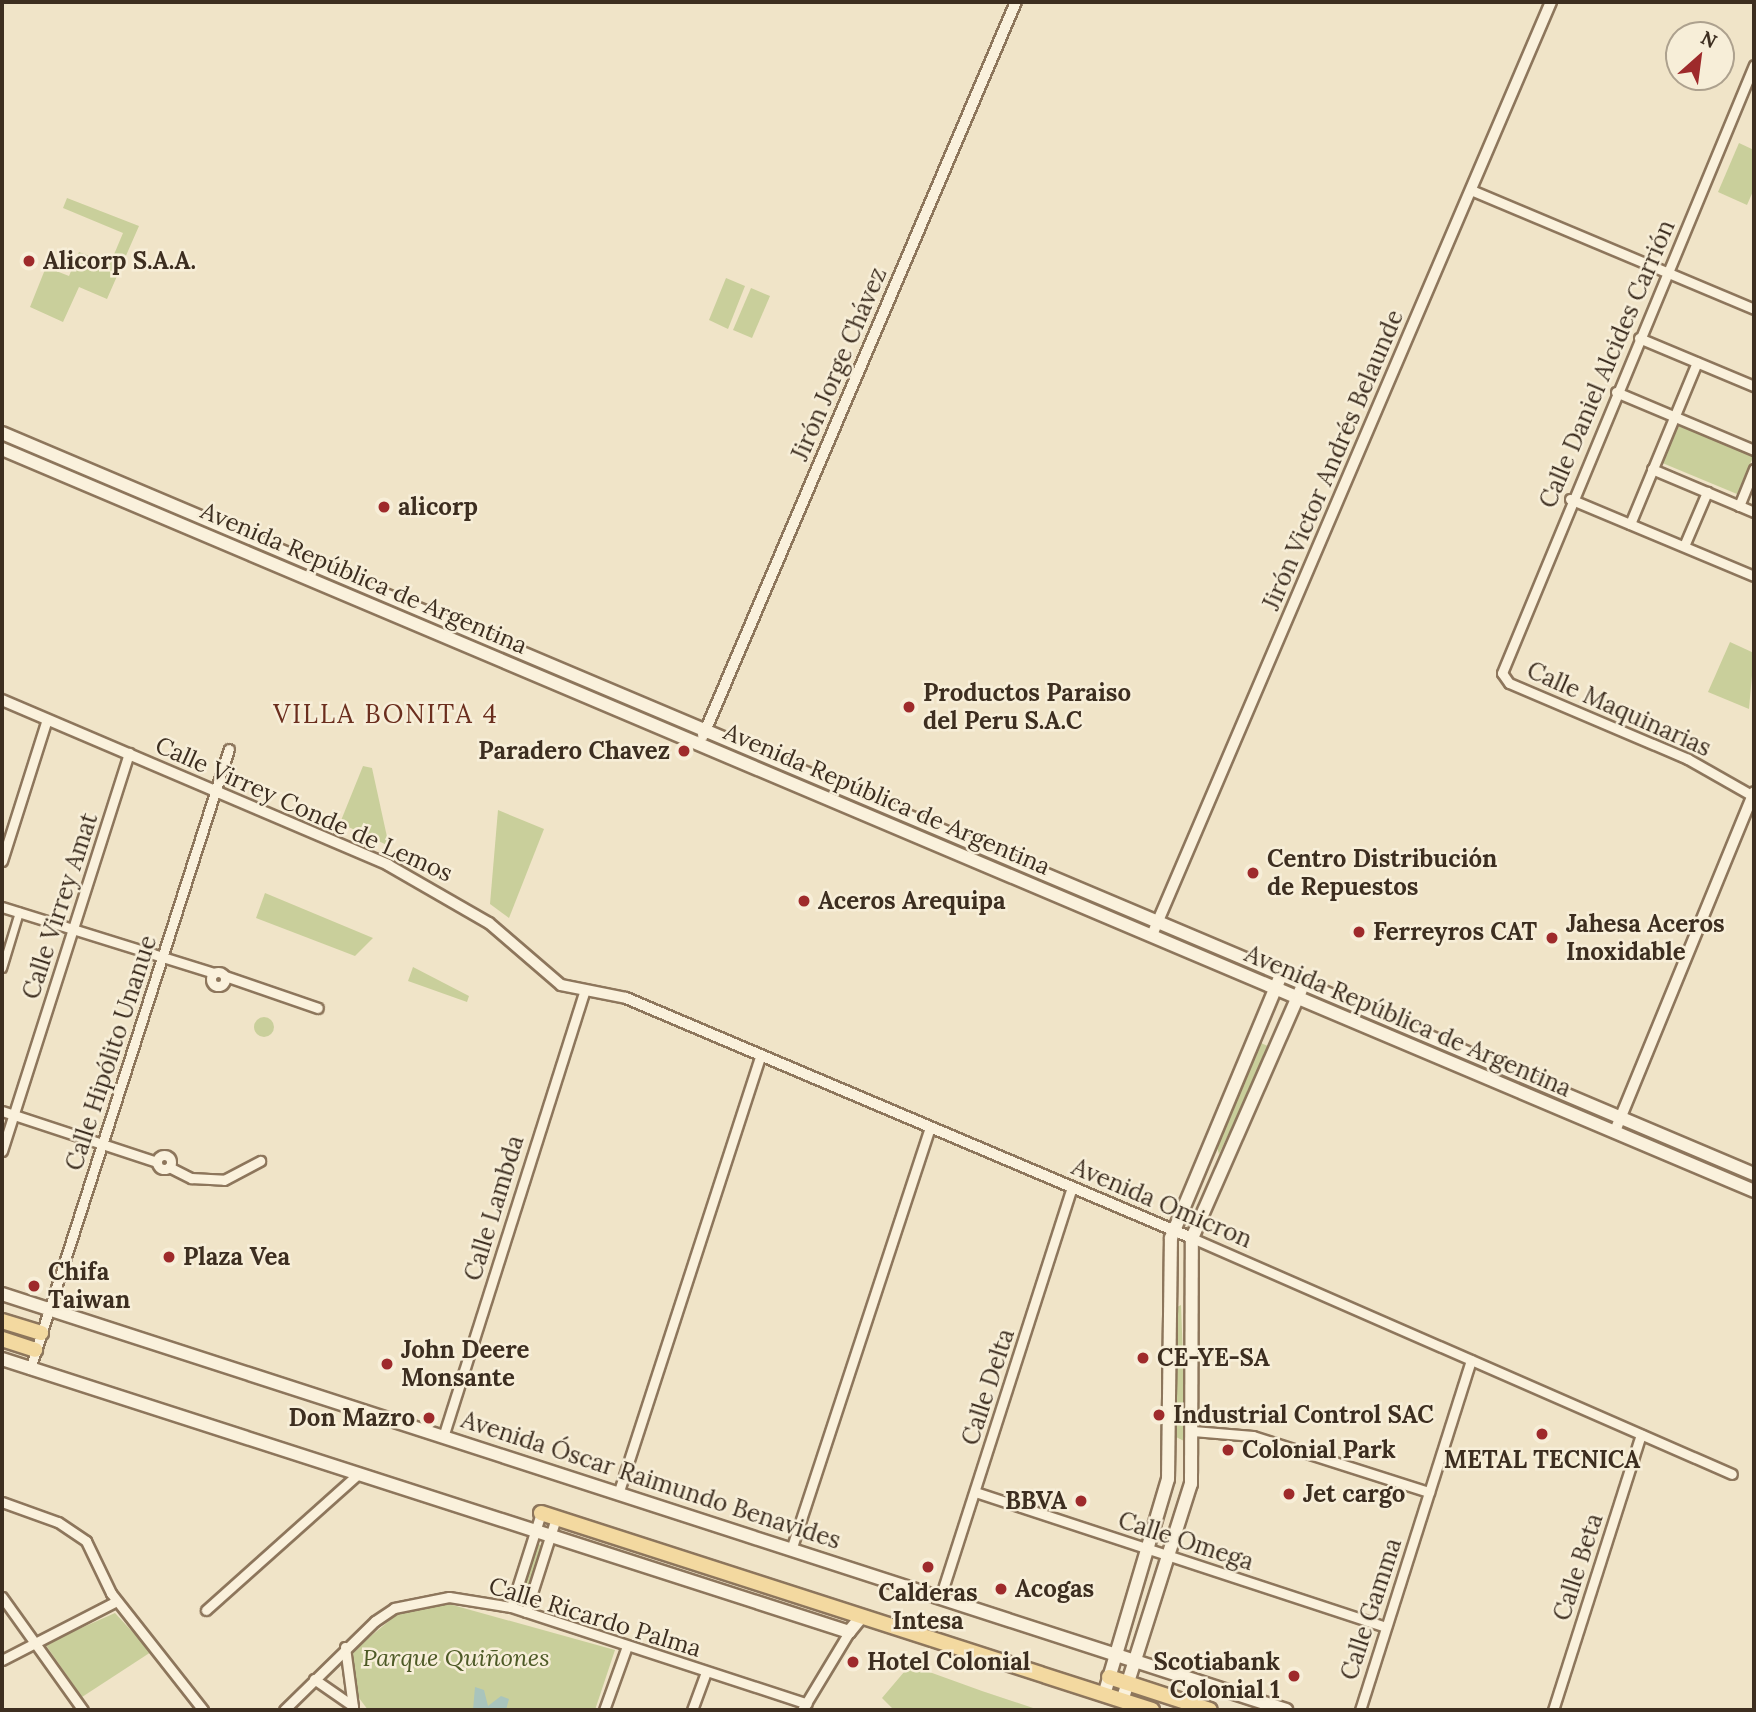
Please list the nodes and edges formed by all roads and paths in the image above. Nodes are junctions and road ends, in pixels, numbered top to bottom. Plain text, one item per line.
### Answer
1 (1016, 2) edge
2 (1551, 2) edge
3 (1754, 65) edge
4 (1471, 190) junction
5 (1667, 272) junction
6 (1754, 309) edge
7 (1639, 338) junction
8 (1697, 362) junction
9 (1754, 386) edge
10 (1616, 392) junction
11 (1675, 416) junction
12 (2, 433) edge
13 (2, 449) edge
14 (1754, 450) edge
15 (47, 452) junction
16 (42, 465) junction
17 (1652, 469) junction
18 (1754, 469) edge
19 (1707, 492) junction
20 (148, 495) junction
21 (1570, 499) junction
22 (1739, 506) junction
23 (143, 507) junction
24 (1754, 512) edge
25 (1630, 524) junction
26 (1684, 547) junction
27 (1754, 576) edge
28 (1504, 679) joint
29 (2, 700) edge
30 (47, 719) junction
31 (705, 730) junction
32 (700, 743) junction
33 (229, 749) dead end
34 (129, 753) junction
35 (216, 790) junction
36 (1754, 795) edge
37 (940, 828) junction
38 (5, 838) edge
39 (934, 842) junction
40 (2, 861) edge
41 (2, 907) edge
42 (19, 912) junction
43 (1158, 921) junction
44 (73, 930) junction
45 (1152, 935) junction
46 (162, 958) junction
47 (2, 968) edge
48 (1282, 974) junction
49 (1304, 983) junction
50 (1276, 988) junction
51 (570, 989) joint
52 (584, 992) junction
53 (1298, 997) junction
54 (318, 1008) dead end
55 (1256, 1035) junction
56 (1277, 1044) junction
57 (760, 1057) junction
58 (1495, 1064) junction
59 (1489, 1077) junction
60 (1579, 1100) junction
61 (2, 1111) edge
62 (1573, 1114) junction
63 (13, 1115) junction
64 (1620, 1117) junction
65 (930, 1128) junction
66 (1615, 1131) junction
67 (102, 1144) junction
68 (2, 1152) edge
69 (260, 1161) dead end
70 (1754, 1174) edge
71 (1072, 1188) junction
72 (1754, 1191) edge
73 (1186, 1197) junction
74 (1205, 1205) junction
75 (1173, 1231) junction
76 (1192, 1238) junction
77 (2, 1294) edge
78 (1188, 1299) junction
79 (1167, 1300) junction
80 (48, 1309) junction
81 (2, 1321) edge
82 (41, 1334) junction
83 (2, 1339) edge
84 (35, 1350) junction
85 (2, 1359) edge
86 (1471, 1360) junction
87 (30, 1369) junction
88 (1193, 1431) junction
89 (1641, 1435) junction
90 (443, 1437) junction
91 (359, 1474) junction
92 (1732, 1474) dead end
93 (975, 1492) junction
94 (1429, 1492) junction
95 (618, 1494) junction
96 (2, 1502) edge
97 (541, 1513) joint
98 (556, 1518) junction
99 (535, 1531) junction
100 (552, 1536) junction
101 (1149, 1549) junction
102 (791, 1550) junction
103 (1169, 1556) junction
104 (2, 1598) edge
105 (940, 1598) junction
106 (117, 1601) junction
107 (511, 1606) junction
108 (206, 1610) dead end
109 (526, 1612) junction
110 (861, 1617) junction
111 (1385, 1627) junction
112 (849, 1632) junction
113 (33, 1640) junction
114 (627, 1646) junction
115 (345, 1647) junction
116 (1115, 1655) junction
117 (2, 1660) edge
118 (1135, 1661) junction
119 (706, 1672) junction
120 (1109, 1678) junction
121 (314, 1679) junction
122 (1128, 1684) junction
123 (1104, 1695) junction
124 (1122, 1701) junction
125 (805, 1707) edge
126 (356, 1708) edge
127 (83, 1710) edge
128 (203, 1710) edge
129 (284, 1710) edge
130 (604, 1710) edge
131 (692, 1710) edge
132 (1152, 1710) edge
133 (1210, 1710) edge
134 (1286, 1710) edge
135 (1360, 1710) edge
136 (1553, 1710) edge

1 - 31 street, Jirón Jorge Chávez
2 - 4 street, Jirón Victor Andrés Belaunde
3 - 5 street, Calle Daniel Alcides Carrión
4 - 5 street
4 - 43 street, Jirón Victor Andrés Belaunde
5 - 6 street
5 - 7 street, Calle Daniel Alcides Carrión
7 - 8 street
7 - 10 street, Calle Daniel Alcides Carrión
8 - 9 street
8 - 11 street
10 - 11 street
10 - 21 street, Calle Daniel Alcides Carrión
11 - 14 street
11 - 17 street
12 - 15 main road, Avenida República de Argentina
13 - 16 main road, Avenida República de Argentina
15 - 16 main road
15 - 20 main road, Avenida República de Argentina
16 - 23 main road, Avenida República de Argentina
17 - 19 street
17 - 25 street
18 - 22 street
19 - 22 street
19 - 26 street
20 - 23 main road
20 - 31 main road, Avenida República de Argentina
21 - 25 street
21 - 28 street, Calle Daniel Alcides Carrión
22 - 24 street
23 - 32 main road, Avenida República de Argentina
25 - 26 street
26 - 27 street
28 - 36 street, Calle Maquinarias
29 - 30 street, Calle Virrey Conde de Lemos
30 - 34 street, Calle Virrey Conde de Lemos
30 - 38 street
31 - 32 street, Jirón Jorge Chávez
31 - 37 main road, Avenida República de Argentina
32 - 39 main road, Avenida República de Argentina
33 - 35 street, Calle Hipólito Unanue
34 - 35 street, Calle Virrey Conde de Lemos
34 - 44 street, Calle Virrey Amat
35 - 46 street, Calle Hipólito Unanue
35 - 51 street, Calle Virrey Conde de Lemos
36 - 64 street
37 - 39 main road
37 - 43 main road, Avenida República de Argentina
38 - 40 street
39 - 45 main road, Avenida República de Argentina
41 - 42 street
42 - 44 street
42 - 47 street
43 - 45 street, Jirón Victor Andrés Belaunde
43 - 48 main road, Avenida República de Argentina
44 - 46 street
44 - 63 street, Calle Virrey Amat
45 - 50 main road, Avenida República de Argentina
46 - 54 street
46 - 67 street, Calle Hipólito Unanue
48 - 49 main road, Avenida República de Argentina
48 - 50 main road
49 - 53 main road
49 - 58 main road, Avenida República de Argentina
50 - 53 main road, Avenida República de Argentina
50 - 55 main road
51 - 52 street, Avenida Omicron
52 - 57 street, Avenida Omicron
52 - 90 street, Calle Lambda
53 - 56 main road
53 - 59 main road, Avenida República de Argentina
55 - 56 main road
55 - 73 main road
56 - 74 main road
57 - 65 street, Avenida Omicron
57 - 95 street
58 - 59 main road
58 - 60 main road, Avenida República de Argentina
59 - 62 main road, Avenida República de Argentina
60 - 62 main road
60 - 64 main road, Avenida República de Argentina
61 - 63 street
62 - 66 main road, Avenida República de Argentina
63 - 67 street
63 - 68 street, Calle Virrey Amat
64 - 66 street
64 - 70 main road, Avenida República de Argentina
65 - 71 street, Avenida Omicron
65 - 102 street
66 - 72 main road, Avenida República de Argentina
67 - 69 street
67 - 80 street, Calle Hipólito Unanue
71 - 75 street, Avenida Omicron
71 - 93 street, Calle Delta
73 - 74 main road
73 - 75 main road
74 - 76 main road
75 - 76 street, Avenida Omicron
75 - 79 main road
76 - 78 main road
76 - 86 street, Avenida Omicron
77 - 80 main road, Avenida Óscar Raimundo Benavides
78 - 79 main road
78 - 88 main road
79 - 101 main road
80 - 82 street, Calle Hipólito Unanue
80 - 90 main road, Avenida Óscar Raimundo Benavides
81 - 82 main road
82 - 84 street, Calle Hipólito Unanue
83 - 84 main road
84 - 87 street, Calle Hipólito Unanue
85 - 87 main road
86 - 89 street, Avenida Omicron
86 - 94 street, Calle Gamma
87 - 91 main road
88 - 94 street
88 - 103 main road
89 - 92 street, Avenida Omicron
89 - 136 street, Calle Beta
90 - 95 main road, Avenida Óscar Raimundo Benavides
91 - 99 main road
91 - 108 street
93 - 101 street, Calle Omega
93 - 105 street, Calle Delta
94 - 111 street, Calle Gamma
95 - 102 main road, Avenida Óscar Raimundo Benavides
96 - 106 street
97 - 98 main road
97 - 99 street
98 - 100 street
98 - 110 main road
99 - 100 main road
99 - 107 street
100 - 109 street
100 - 112 main road
101 - 103 street, Calle Omega
101 - 116 main road
102 - 105 main road, Avenida Óscar Raimundo Benavides
103 - 111 street, Calle Omega
103 - 118 main road
104 - 113 street
105 - 116 main road, Avenida Óscar Raimundo Benavides
106 - 113 street
106 - 128 street
107 - 109 street, Calle Ricardo Palma
107 - 115 street, Calle Ricardo Palma
109 - 114 street, Calle Ricardo Palma
110 - 112 main road
110 - 123 main road
111 - 135 street, Calle Gamma
112 - 125 street
113 - 117 street
113 - 127 street
114 - 119 street, Calle Ricardo Palma
114 - 130 street
115 - 121 street, Calle Ricardo Palma
115 - 126 street
116 - 118 main road, Avenida Óscar Raimundo Benavides
116 - 120 main road
118 - 122 main road
118 - 134 main road, Avenida Óscar Raimundo Benavides
119 - 125 street, Calle Ricardo Palma
119 - 131 street
120 - 122 main road
120 - 123 main road
121 - 126 street
121 - 129 street, Calle Ricardo Palma
122 - 124 main road
122 - 133 main road
123 - 124 main road
124 - 132 main road

